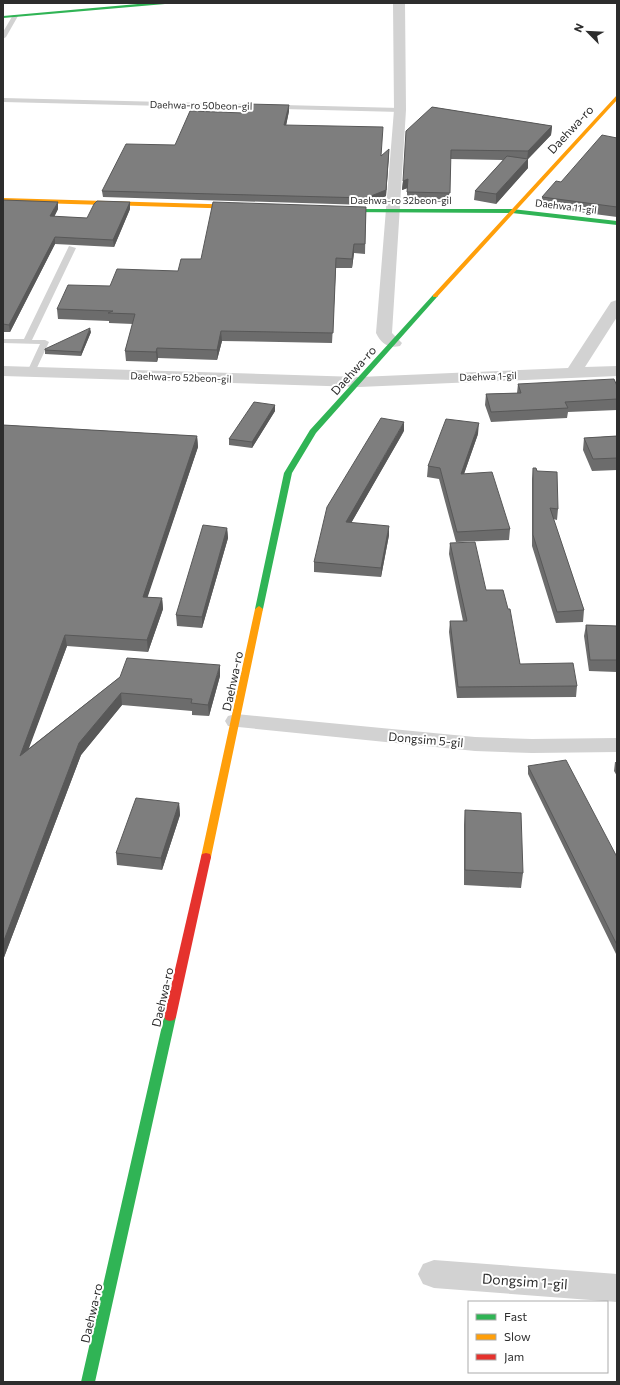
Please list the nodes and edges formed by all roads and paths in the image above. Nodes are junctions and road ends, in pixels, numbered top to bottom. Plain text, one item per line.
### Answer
1 (165, 3) edge
2 (399, 3) edge
3 (15, 16) junction
4 (3, 17) edge
5 (3, 37) edge
6 (617, 97) edge
7 (3, 100) edge
8 (400, 110) junction
9 (3, 200) edge
10 (250, 207) edge
11 (330, 210) edge
12 (392, 211) junction
13 (512, 211) junction
14 (617, 223) edge
15 (72, 248) edge
16 (617, 305) edge
17 (3, 341) edge
18 (27, 342) junction
19 (394, 343) junction
20 (3, 371) edge
21 (617, 371) edge
22 (31, 372) junction
23 (574, 373) junction
24 (359, 382) junction
25 (236, 722) junction
26 (617, 744) edge
27 (434, 1274) dead end
28 (617, 1288) edge
29 (88, 1382) edge

1 - 3 main road
2 - 8 street
3 - 4 main road
3 - 5 lane
6 - 13 main road, Daehwa-ro
7 - 8 lane, Daehwa-ro 50beon-gil
8 - 12 street
9 - 10 main road
11 - 12 main road, Daehwa-ro 32beon-gil
12 - 13 main road, Daehwa-ro 32beon-gil
12 - 19 street
13 - 14 main road, Daehwa 11-gil
13 - 19 main road, Daehwa-ro
15 - 18 lane
16 - 23 street
17 - 18 lane
18 - 22 lane
19 - 24 main road, Daehwa-ro
20 - 22 street, Daehwa-ro 52beon-gil
21 - 23 street, Daehwa 1-gil
22 - 24 street, Daehwa-ro 52beon-gil
23 - 24 street, Daehwa 1-gil
24 - 25 main road, Daehwa-ro
25 - 26 street, Dongsim 5-gil
25 - 29 main road, Daehwa-ro
27 - 28 street, Dongsim 1-gil

